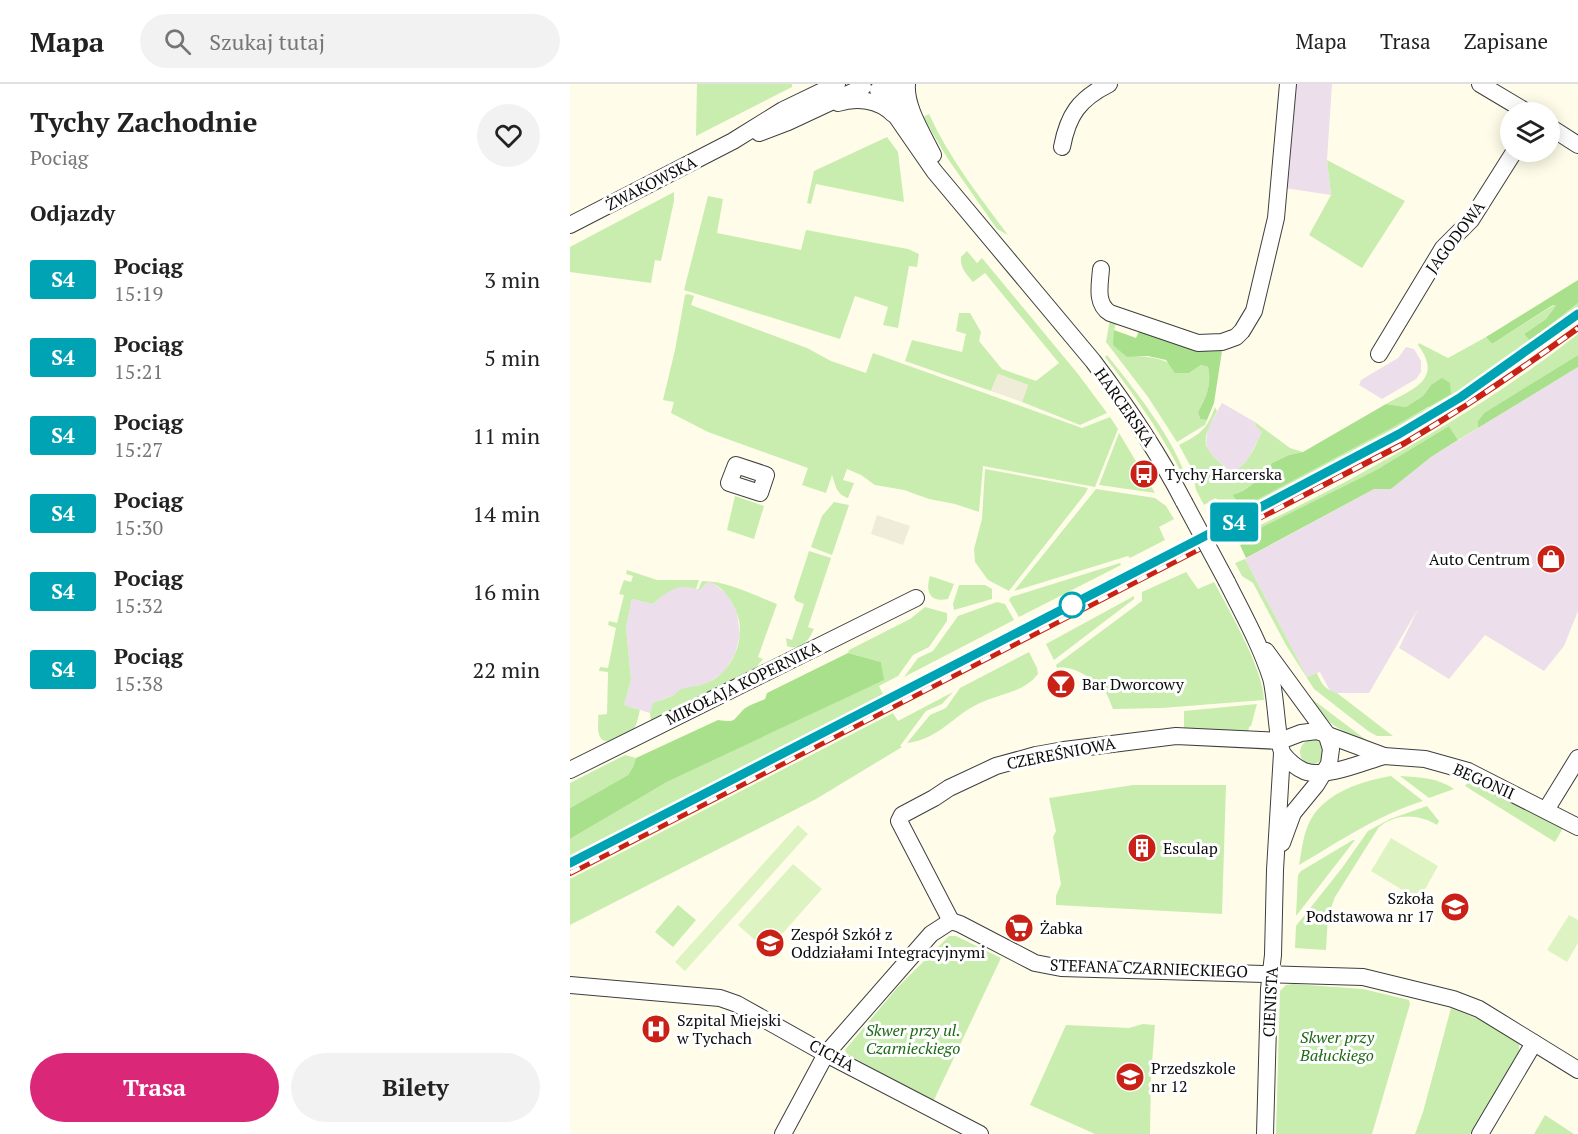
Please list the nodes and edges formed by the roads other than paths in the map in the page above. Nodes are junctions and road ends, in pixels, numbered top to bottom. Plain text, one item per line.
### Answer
1 (826, 84) edge
2 (837, 84) edge
3 (907, 84) edge
4 (1109, 84) edge
5 (1288, 84) edge
6 (1486, 85) edge
7 (875, 86) edge
8 (1512, 102) edge
9 (805, 107) junction
10 (903, 126) junction
11 (1560, 133) edge
12 (1578, 145) edge
13 (1062, 147) dead end
14 (933, 156) junction
15 (1508, 162) edge
16 (958, 199) junction
17 (570, 225) edge
18 (1101, 269) dead end
19 (1379, 354) dead end
20 (915, 598) dead end
21 (1257, 639) junction
22 (1326, 733) junction
23 (1281, 747) junction
24 (1384, 756) junction
25 (1578, 758) edge
26 (570, 770) edge
27 (1324, 773) junction
28 (1546, 810) junction
29 (1578, 827) edge
30 (1275, 870) junction
31 (951, 921) junction
32 (1271, 973) junction
33 (570, 985) edge
34 (1534, 1043) junction
35 (826, 1054) junction
36 (1578, 1070) edge
37 (783, 1134) edge
38 (980, 1134) edge
39 (1265, 1134) edge
40 (1480, 1134) edge

1 - 9 street
2 - 9 street, ŻWAKOWSKA
3 - 14 street
4 - 13 street
5 - 18 street
6 - 8 street
7 - 9 street, ŻWAKOWSKA
7 - 10 street, HARCERSKA
7 - 14 street, HARCERSKA
9 - 10 street
9 - 17 street, ŻWAKOWSKA
10 - 16 street, HARCERSKA
11 - 12 street
14 - 16 street, HARCERSKA
15 - 19 street, JAGODOWA
16 - 21 street, HARCERSKA, bridge
20 - 26 street, MIKOŁAJA KOPERNIKA
21 - 22 street, HARCERSKA
21 - 23 street, HARCERSKA
22 - 23 street
22 - 24 street, BEGONII
22 - 27 street
23 - 27 street
23 - 30 street, CIENISTA
23 - 31 street, CZEREŚNIOWA
24 - 27 street, BEGONII
24 - 28 street, BEGONII
25 - 28 street
27 - 30 street, CIENISTA
28 - 29 street, BEGONII
30 - 32 street, CIENISTA
31 - 32 street, STEFANA CZARNIECKIEGO
31 - 35 street
32 - 34 street, STEFANA CZARNIECKIEGO
32 - 39 street, CIENISTA
33 - 35 street, CICHA
34 - 36 street, STEFANA CZARNIECKIEGO
34 - 40 street
35 - 37 street
35 - 38 street, CICHA

